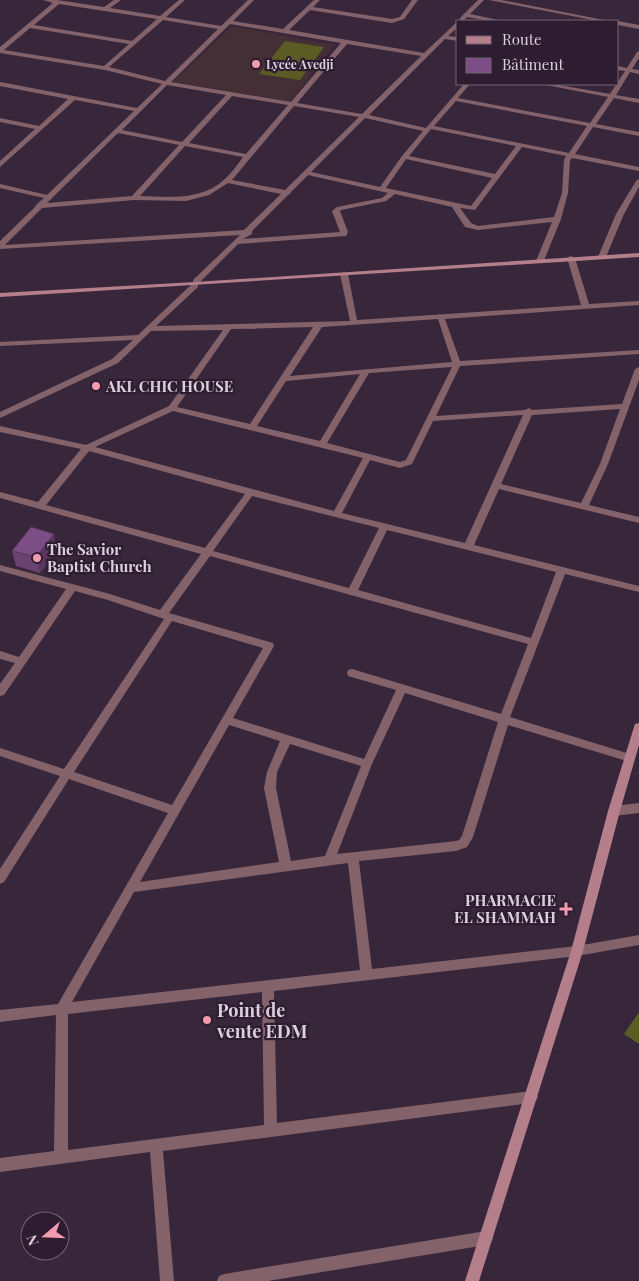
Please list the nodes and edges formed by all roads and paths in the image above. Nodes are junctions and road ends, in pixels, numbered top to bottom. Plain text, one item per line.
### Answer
1 (46, 0) edge
2 (118, 0) edge
3 (182, 0) edge
4 (251, 0) edge
5 (317, 0) edge
6 (415, 0) edge
7 (480, 0) edge
8 (492, 0) edge
9 (58, 2) junction
10 (309, 8) junction
11 (104, 10) junction
12 (466, 15) junction
13 (571, 15) junction
14 (162, 19) junction
15 (461, 20) edge
16 (491, 20) edge
17 (566, 20) edge
18 (600, 20) edge
19 (229, 22) junction
20 (619, 24) edge
21 (456, 25) edge
22 (30, 26) junction
23 (639, 27) edge
24 (222, 28) junction
25 (285, 32) junction
26 (444, 37) junction
27 (456, 39) edge
28 (345, 42) junction
29 (133, 43) junction
30 (0, 51) edge
31 (639, 52) edge
32 (424, 55) junction
33 (105, 68) junction
34 (619, 68) edge
35 (628, 70) junction
36 (639, 72) edge
37 (166, 83) junction
38 (0, 84) edge
39 (465, 85) edge
40 (550, 85) edge
41 (619, 85) edge
42 (619, 85) edge
43 (230, 94) junction
44 (612, 96) junction
45 (73, 98) junction
46 (454, 99) junction
47 (639, 101) edge
48 (291, 104) junction
49 (138, 110) junction
50 (364, 116) junction
51 (0, 120) edge
52 (591, 125) junction
53 (40, 128) junction
54 (429, 129) junction
55 (117, 131) junction
56 (639, 134) edge
57 (183, 144) junction
58 (520, 145) junction
59 (570, 154) junction
60 (247, 156) junction
61 (404, 157) junction
62 (2, 161) edge
63 (639, 169) edge
64 (307, 172) junction
65 (498, 177) junction
66 (227, 181) junction
67 (639, 181) edge
68 (0, 186) edge
69 (381, 190) junction
70 (393, 192) junction
71 (288, 193) junction
72 (47, 197) junction
73 (134, 198) junction
74 (38, 206) junction
75 (455, 206) junction
76 (557, 219) junction
77 (248, 232) junction
78 (238, 242) junction
79 (0, 246) edge
80 (639, 255) edge
81 (602, 257) junction
82 (571, 258) junction
83 (540, 261) junction
84 (344, 274) junction
85 (196, 283) junction
86 (0, 295) edge
87 (639, 303) edge
88 (586, 307) junction
89 (441, 317) junction
90 (354, 322) junction
91 (319, 325) junction
92 (228, 328) junction
93 (150, 329) junction
94 (142, 337) junction
95 (1, 345) edge
96 (639, 352) edge
97 (457, 364) junction
98 (639, 369) edge
99 (366, 371) junction
100 (285, 379) junction
101 (624, 406) junction
102 (172, 408) junction
103 (529, 411) junction
104 (2, 414) edge
105 (430, 419) junction
106 (252, 427) junction
107 (0, 429) edge
108 (10, 431) junction
109 (322, 444) junction
110 (87, 448) junction
111 (368, 456) junction
112 (495, 485) junction
113 (250, 493) junction
114 (0, 495) edge
115 (40, 506) junction
116 (584, 506) junction
117 (336, 515) junction
118 (639, 520) edge
119 (384, 528) junction
120 (468, 548) junction
121 (207, 552) junction
122 (0, 568) edge
123 (561, 571) junction
124 (72, 588) junction
125 (639, 589) edge
126 (352, 592) junction
127 (166, 616) junction
128 (533, 642) junction
129 (0, 655) edge
130 (21, 662) junction
131 (352, 673) dead end
132 (402, 689) junction
133 (0, 692) edge
134 (226, 720) junction
135 (504, 720) junction
136 (639, 727) edge
137 (286, 740) junction
138 (0, 752) edge
139 (630, 758) junction
140 (367, 764) junction
141 (67, 774) junction
142 (639, 808) edge
143 (174, 810) junction
144 (614, 811) junction
145 (353, 858) junction
146 (329, 860) junction
147 (286, 866) junction
148 (0, 880) edge
149 (130, 888) junction
150 (639, 940) edge
151 (577, 951) junction
152 (367, 975) junction
153 (268, 986) junction
154 (62, 1008) junction
155 (0, 1016) edge
156 (531, 1097) junction
157 (271, 1130) junction
158 (156, 1146) junction
159 (60, 1158) junction
160 (0, 1165) edge
161 (486, 1238) junction
162 (167, 1281) edge
163 (224, 1281) edge
164 (472, 1281) edge

1 - 9 street
2 - 11 street
3 - 14 street
4 - 19 street
5 - 10 street
6 - 10 street
7 - 12 street
8 - 13 street
9 - 11 street
9 - 22 street
10 - 25 street
11 - 14 street
12 - 15 street
12 - 16 street
13 - 17 street
13 - 18 street
14 - 24 street
14 - 29 street
19 - 24 street
19 - 25 street
20 - 23 street
21 - 26 street
22 - 29 street
22 - 30 street
24 - 37 street
25 - 28 street
26 - 27 street
26 - 32 street
28 - 32 street
28 - 48 street
29 - 33 street
30 - 33 street
31 - 35 street
32 - 50 street
33 - 37 street
34 - 35 street
35 - 36 street
35 - 41 street
37 - 43 street
37 - 49 street
38 - 45 street
39 - 46 street
40 - 44 street
42 - 44 street
43 - 48 street
43 - 57 street
44 - 47 street
44 - 52 street
45 - 49 street
45 - 53 street
46 - 52 street
46 - 54 street
48 - 50 street
48 - 60 street
49 - 55 street
50 - 54 street
50 - 64 street
51 - 53 street
52 - 56 street
52 - 59 street
53 - 62 street
54 - 58 street
54 - 61 street
55 - 57 street
55 - 72 street
57 - 60 street
57 - 73 street
58 - 59 street
58 - 65 street
59 - 63 street
59 - 76 street
60 - 66 street
61 - 65 street
61 - 69 street
64 - 69 street
64 - 71 street
65 - 75 street
66 - 71 street
66 - 73 street
67 - 81 street
68 - 72 street
69 - 70 street
70 - 75 street
70 - 78 street
71 - 77 street
72 - 74 street
73 - 74 street
74 - 79 street
75 - 76 street
76 - 83 street
77 - 78 street
77 - 79 street
78 - 85 street
80 - 81 street
81 - 82 street
82 - 83 street
82 - 88 street
83 - 84 street
84 - 85 street
84 - 90 street
85 - 86 street
85 - 93 street
87 - 88 street
88 - 89 street
89 - 90 street
89 - 97 street
90 - 91 street
91 - 92 street
91 - 100 street
92 - 93 street
92 - 102 street
93 - 94 street
94 - 95 street
94 - 104 street
96 - 97 street
97 - 99 street
97 - 105 street
98 - 101 street
99 - 100 street
99 - 109 street
100 - 106 street
101 - 103 street
101 - 116 street
102 - 106 street
102 - 110 street
103 - 105 street
103 - 112 street
104 - 108 street
105 - 111 street
106 - 109 street
107 - 108 street
108 - 110 street
109 - 111 street
110 - 113 street
110 - 115 street
111 - 117 street
112 - 116 street
112 - 120 street
113 - 117 street
113 - 121 street
114 - 115 street
115 - 121 street
116 - 118 street
117 - 119 street
119 - 120 street
119 - 126 street
120 - 123 street
121 - 126 street
121 - 127 street
122 - 124 street
123 - 125 street
123 - 128 street
124 - 127 street
124 - 130 street
126 - 128 street
127 - 134 street
127 - 141 street
128 - 135 street
129 - 130 street
130 - 133 street
131 - 132 street
132 - 135 street
132 - 140 street
134 - 137 street
134 - 143 street
135 - 139 street
135 - 145 street
136 - 139 street
137 - 140 street
137 - 147 street
138 - 141 street
139 - 144 street
140 - 146 street
141 - 143 street
141 - 148 street
142 - 144 street
143 - 149 street
144 - 151 street
145 - 146 street
145 - 152 street
146 - 147 street
147 - 149 street
149 - 154 street
150 - 151 street
151 - 152 street
151 - 156 street
152 - 153 street
153 - 154 street
153 - 157 street
154 - 155 street
154 - 159 street
156 - 157 street
156 - 161 street
157 - 158 street
158 - 159 street
158 - 162 street
159 - 160 street
161 - 163 street
161 - 164 street

